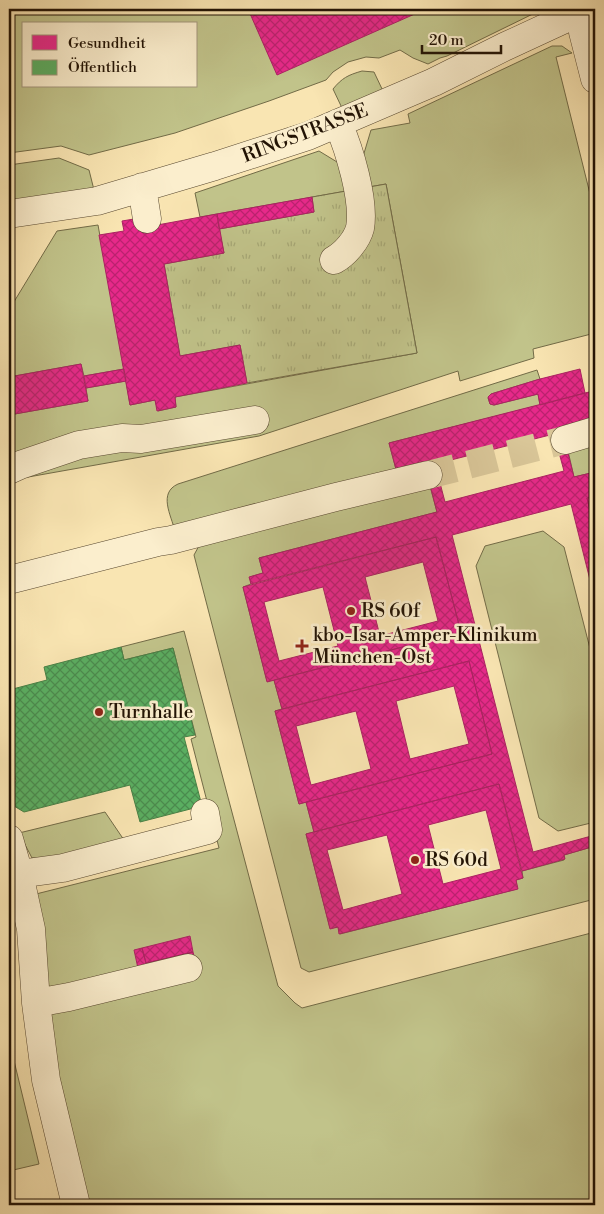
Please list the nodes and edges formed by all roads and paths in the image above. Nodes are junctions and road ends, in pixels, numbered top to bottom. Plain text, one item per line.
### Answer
1 (583, 10) edge
2 (595, 79) edge
3 (338, 123) junction
4 (142, 187) junction
5 (9, 214) edge
6 (147, 219) dead end
7 (334, 260) dead end
8 (255, 420) dead end
9 (595, 432) edge
10 (565, 440) tunnel mouth
11 (9, 470) edge
12 (428, 475) tunnel mouth
13 (9, 580) edge
14 (205, 813) dead end
15 (9, 839) edge
16 (19, 874) junction
17 (188, 968) dead end
18 (36, 1003) junction
19 (76, 1205) edge

1 - 2 lane
1 - 3 lane, RINGSTRASSE
3 - 4 lane, RINGSTRASSE
3 - 7 lane
4 - 5 lane, RINGSTRASSE
4 - 6 lane
8 - 11 lane
9 - 10 lane
12 - 13 lane
14 - 16 lane
15 - 16 lane
16 - 18 lane
17 - 18 lane
18 - 19 lane

